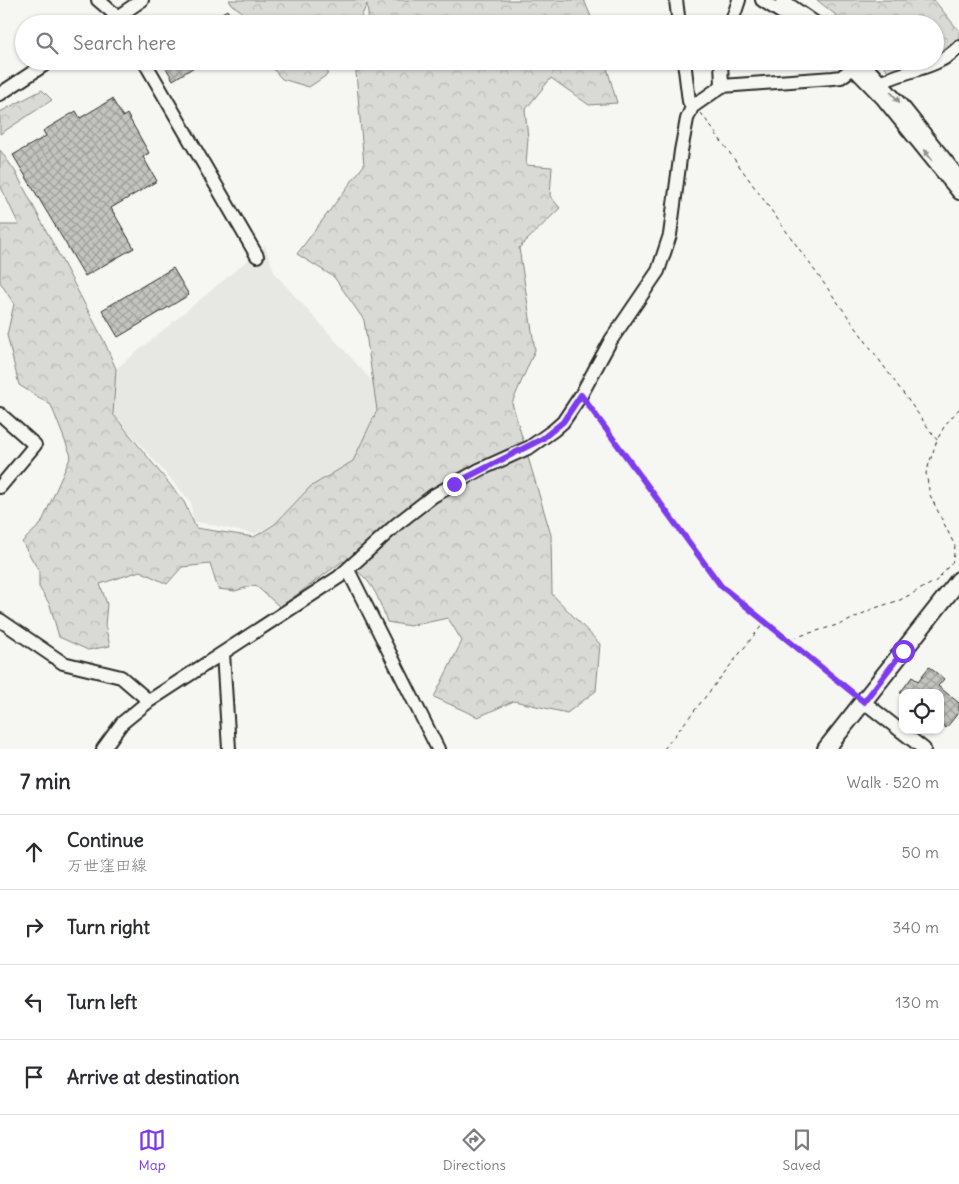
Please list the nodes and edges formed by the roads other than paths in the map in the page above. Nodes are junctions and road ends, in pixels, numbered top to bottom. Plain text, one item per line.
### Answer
1 (98, 0) edge
2 (142, 0) edge
3 (676, 0) edge
4 (739, 0) edge
5 (762, 0) edge
6 (782, 0) edge
7 (110, 15) edge
8 (123, 15) edge
9 (678, 15) edge
10 (734, 15) edge
11 (785, 15) edge
12 (803, 15) edge
13 (959, 47) edge
14 (944, 59) edge
15 (36, 70) edge
16 (149, 70) edge
17 (685, 70) edge
18 (721, 70) edge
19 (847, 70) edge
20 (860, 70) edge
21 (914, 70) edge
22 (877, 84) junction
23 (722, 86) junction
24 (0, 94) edge
25 (693, 106) junction
26 (959, 177) edge
27 (959, 193) edge
28 (258, 256) dead end
29 (0, 414) edge
30 (0, 487) edge
31 (348, 570) junction
32 (959, 580) edge
33 (0, 620) edge
34 (223, 653) junction
35 (149, 701) junction
36 (864, 702) junction
37 (103, 749) edge
38 (229, 749) edge
39 (438, 749) edge
40 (826, 749) edge
41 (924, 749) edge

1 - 7 street
2 - 8 street
3 - 9 street
4 - 10 street
5 - 11 street
6 - 12 street
13 - 14 street
15 - 24 street
16 - 28 street
17 - 25 street
18 - 23 street
19 - 23 street
20 - 22 street
21 - 22 street
22 -> 26 street
27 -> 22 street
23 - 25 street
25 - 31 street
29 - 30 street
31 - 34 street
31 - 39 street
32 - 36 main road
33 - 35 street
34 - 35 street
34 - 38 street
35 - 37 street
36 - 40 main road
36 - 41 street

